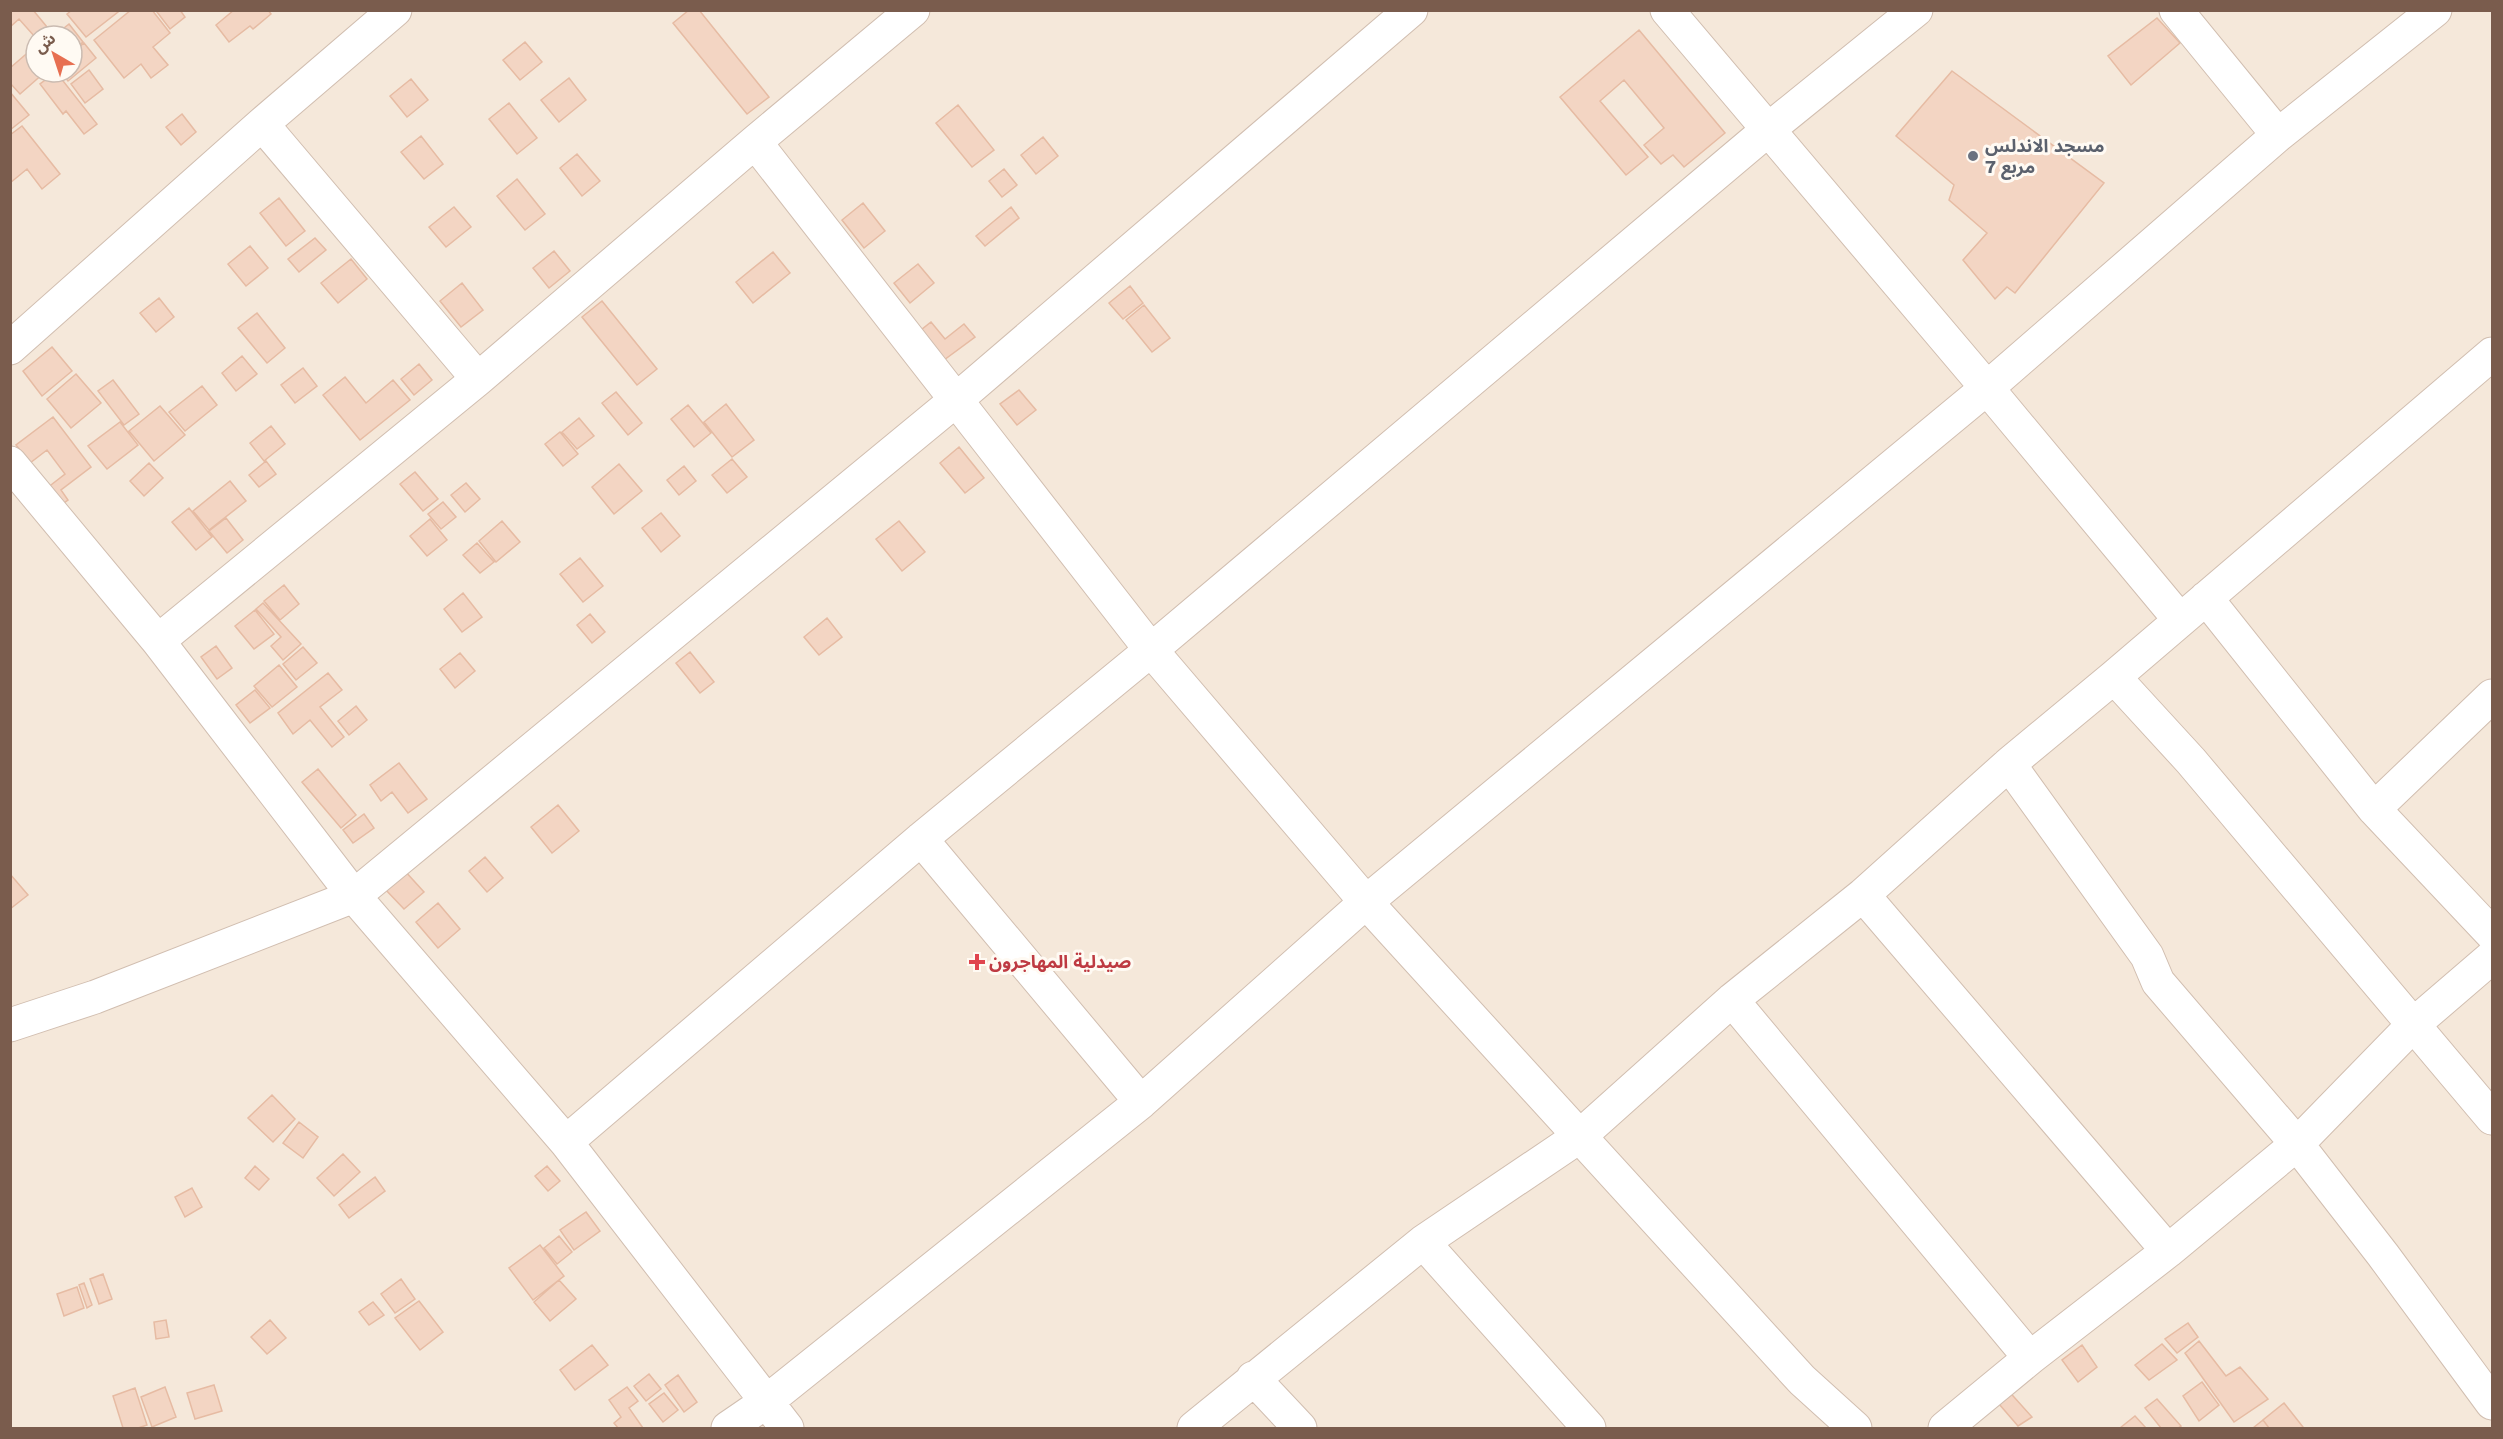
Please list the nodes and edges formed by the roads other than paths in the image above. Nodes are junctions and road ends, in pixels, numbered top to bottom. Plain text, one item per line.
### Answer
1 (395, 10) edge
2 (913, 10) edge
3 (1412, 10) edge
4 (1667, 10) edge
5 (1916, 10) edge
6 (2176, 10) edge
7 (2435, 10) edge
8 (262, 124) junction
9 (1769, 129) junction
10 (2278, 135) junction
11 (755, 142) junction
12 (10, 348) edge
13 (2493, 354) edge
14 (478, 379) junction
15 (1988, 388) junction
16 (956, 400) junction
17 (10, 463) edge
18 (2206, 598) junction
19 (2180, 620) junction
20 (158, 641) junction
21 (1151, 650) junction
22 (2114, 677) junction
23 (2493, 696) edge
24 (2009, 764) junction
25 (2374, 809) junction
26 (921, 839) junction
27 (1863, 895) junction
28 (354, 896) junction
29 (1366, 902) junction
30 (2493, 934) edge
31 (2493, 957) edge
32 (1732, 1000) junction
33 (2414, 1024) junction
34 (10, 1025) edge
35 (1141, 1102) junction
36 (2493, 1118) edge
37 (1580, 1136) junction
38 (566, 1142) junction
39 (2297, 1144) junction
40 (1423, 1242) junction
41 (2168, 1251) junction
42 (2030, 1358) junction
43 (1253, 1378) junction
44 (766, 1402) junction
45 (2493, 1403) edge
46 (728, 1428) edge
47 (786, 1428) edge
48 (1194, 1428) edge
49 (1300, 1428) edge
50 (1589, 1428) edge
51 (1855, 1428) edge
52 (1945, 1428) edge

1 - 8 street
2 - 11 street
3 - 16 street
4 - 9 street
5 - 9 street
6 - 10 street
7 - 10 street
8 - 12 street
8 - 14 street
9 - 15 street
9 - 21 street
10 - 15 street
11 - 14 street
11 - 16 street
13 - 18 street
14 - 20 street
15 - 19 street
15 - 29 street
16 - 21 street
16 - 28 street
17 - 20 street
18 - 19 street
18 - 25 street
19 - 22 street
20 - 28 street
21 - 26 street
21 - 29 street
22 - 24 street
22 - 33 street
23 - 25 street
24 - 27 street
24 - 39 street
25 - 30 street
26 - 35 street
26 - 38 street
27 - 32 street
27 - 41 street
28 - 34 street
28 - 38 street
29 - 35 street
29 - 37 street
31 - 33 street
32 - 37 street
32 - 42 street
33 - 36 street
33 - 39 street
35 - 44 street
37 - 40 street
37 - 51 street
38 - 44 street
39 - 41 street
39 - 45 street
40 - 43 street
40 - 50 street
41 - 42 street
42 - 52 street
43 - 48 street
43 - 49 street
44 - 46 street
44 - 47 street

